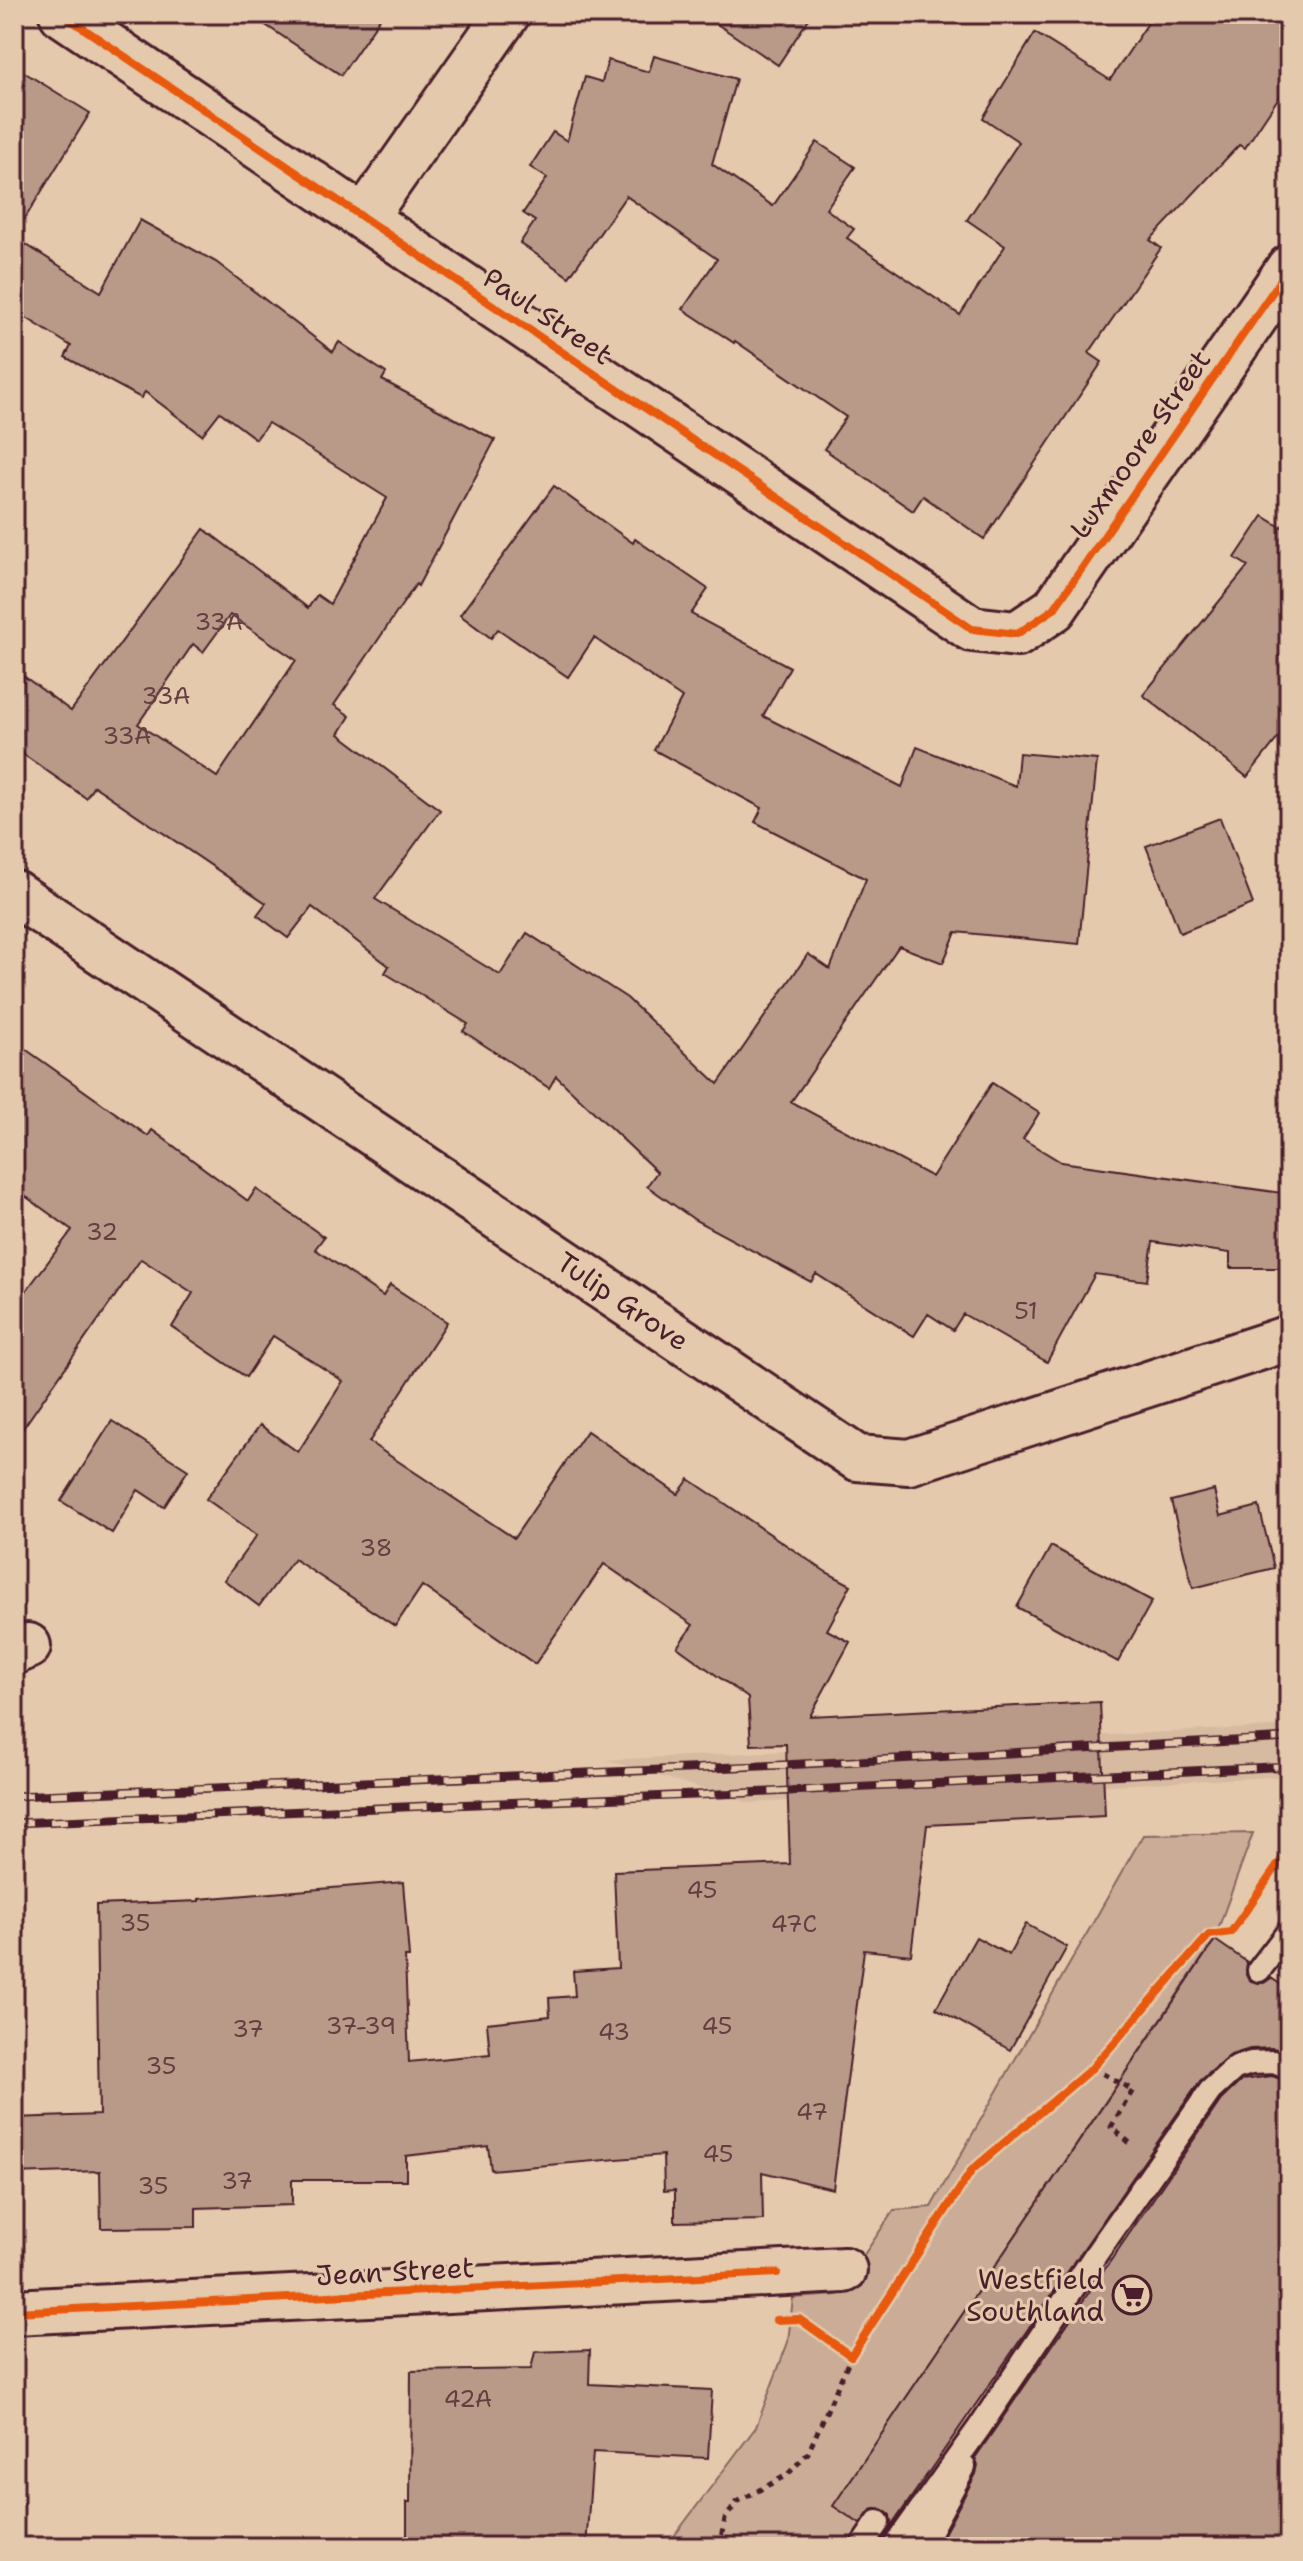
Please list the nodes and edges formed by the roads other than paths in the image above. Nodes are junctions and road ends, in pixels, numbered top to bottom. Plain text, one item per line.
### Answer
1 (62, 14) edge
2 (507, 14) edge
3 (364, 218) junction
4 (1289, 268) edge
5 (1017, 634) joint
6 (14, 893) edge
7 (1289, 1338) edge
8 (1289, 1931) edge
9 (1259, 1970) dead end
10 (1289, 2068) edge
11 (844, 2270) dead end
12 (14, 2312) edge
13 (1003, 2391) junction
14 (878, 2522) dead end
15 (897, 2542) edge
16 (861, 2547) edge
17 (921, 2547) edge

1 - 3 street, Paul Street
2 - 3 street
3 - 5 street, Paul Street
4 - 5 street, Luxmoore Street
6 - 7 street, Tulip Grove
8 - 9 lane
10 - 13 lane
11 - 12 street, Jean Street
13 - 15 lane
13 - 17 lane
14 - 16 lane

